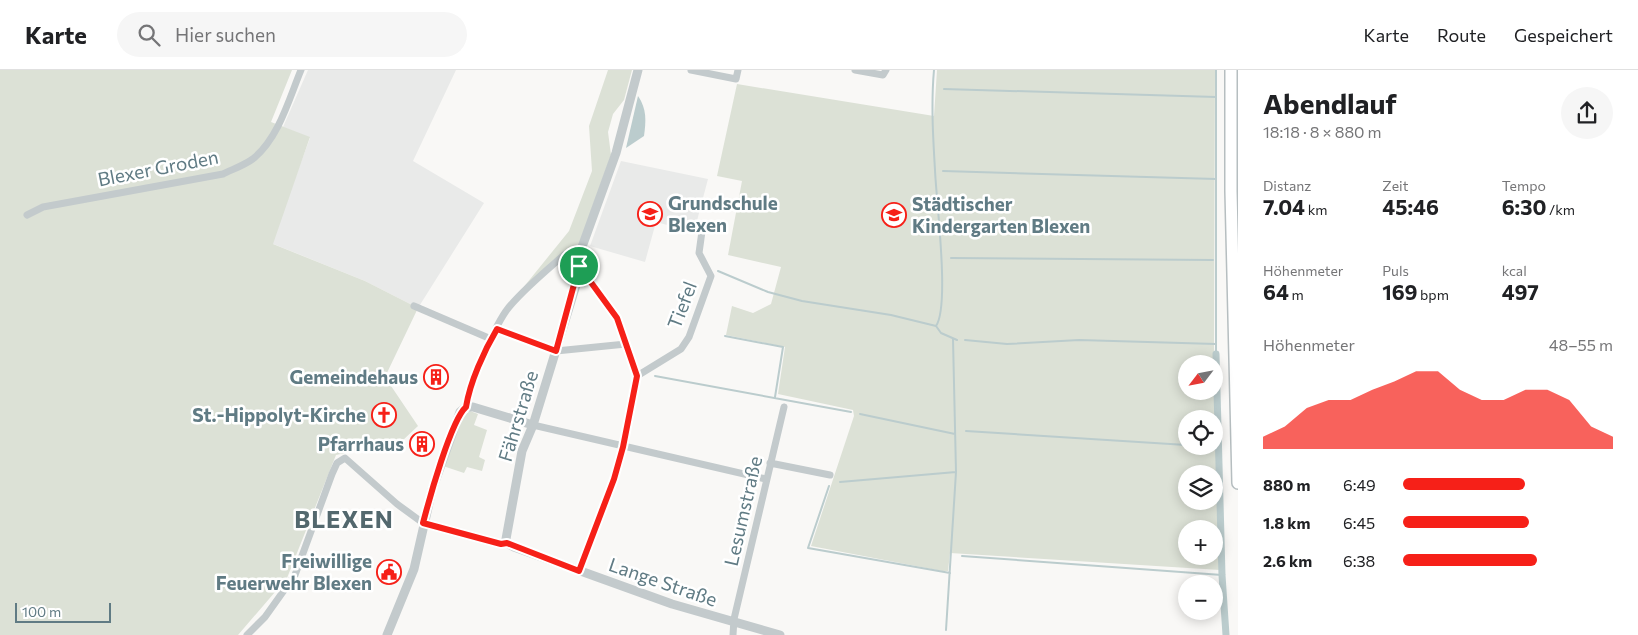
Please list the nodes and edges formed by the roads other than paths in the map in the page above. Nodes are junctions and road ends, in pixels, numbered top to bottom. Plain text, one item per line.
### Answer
1 (301, 70) edge
2 (638, 70) edge
3 (690, 70) edge
4 (738, 70) edge
5 (855, 70) edge
6 (1231, 70) edge
7 (884, 73) edge
8 (27, 215) dead end
9 (703, 224) dead end
10 (564, 255) dead end
11 (579, 266) junction
12 (414, 306) dead end
13 (497, 329) junction
14 (491, 339) junction
15 (626, 344) junction
16 (556, 351) junction
17 (637, 376) junction
18 (466, 407) junction
19 (784, 407) dead end
20 (533, 425) junction
21 (623, 447) junction
22 (1238, 456) edge
23 (770, 463) junction
24 (1238, 468) edge
25 (830, 474) dead end
26 (766, 479) junction
27 (1238, 483) edge
28 (423, 523) junction
29 (507, 543) junction
30 (579, 571) junction
31 (734, 622) junction
32 (247, 635) edge
33 (388, 635) edge
34 (734, 635) edge
35 (780, 635) edge

1 - 8 street, Blexer Groden
2 - 11 street, Fährstraße
3 - 4 street
5 - 7 street
6 - 22 main road
9 - 17 street, Tiefel
10 - 13 street
11 - 15 street
11 - 16 street, Fährstraße
12 - 14 street
13 - 14 street
13 - 16 street
14 - 18 street
15 - 16 street
15 - 17 street
16 - 20 street, Fährstraße
17 - 21 street
18 - 20 street
18 - 28 street
19 - 23 street, Lesumstraße
20 - 21 street
20 - 29 street, Fährstraße
21 - 26 street
21 - 30 street
22 - 24 main road
23 - 25 street
23 - 26 street, Lesumstraße
24 - 27 main road
26 - 31 street, Lesumstraße
28 - 29 street, Lange Straße
28 - 32 street
28 - 33 street
29 - 30 street, Lange Straße
30 - 31 street, Lange Straße
31 - 34 street, Lesumstraße
31 - 35 street, Lange Straße

